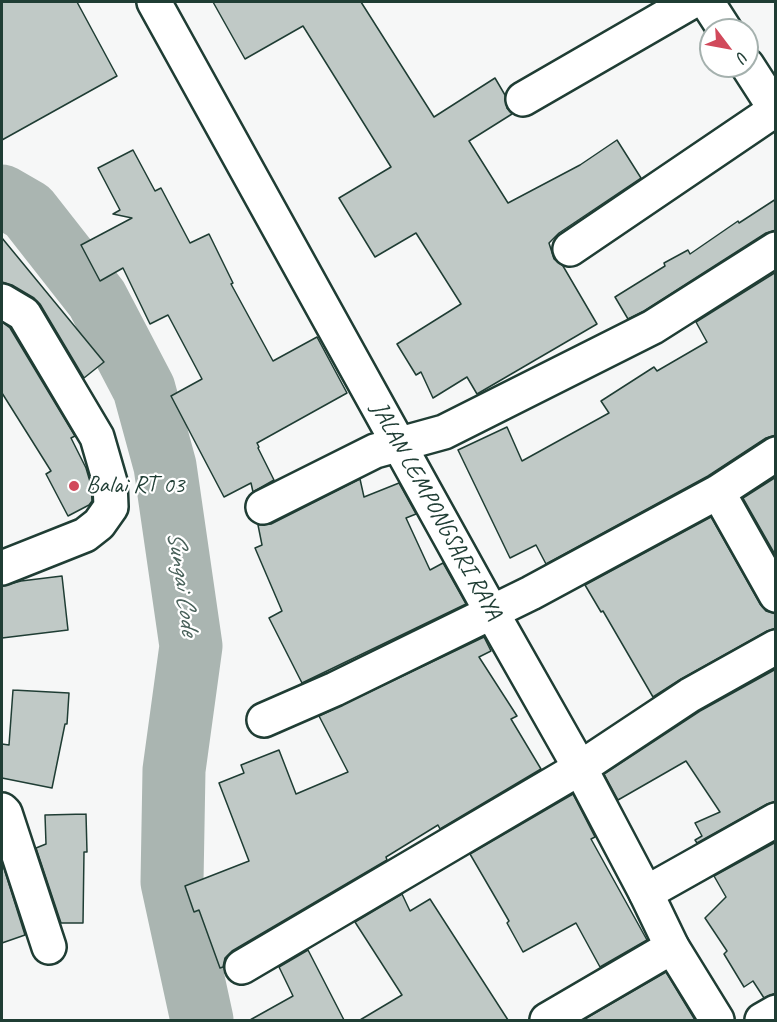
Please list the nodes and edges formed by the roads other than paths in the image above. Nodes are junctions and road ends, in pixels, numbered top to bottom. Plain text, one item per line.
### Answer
1 (154, 2) edge
2 (691, 2) edge
3 (707, 2) edge
4 (717, 18) edge
5 (755, 78) edge
6 (523, 99) dead end
7 (775, 110) edge
8 (570, 249) dead end
9 (776, 249) edge
10 (2, 301) edge
11 (399, 443) junction
12 (776, 454) edge
13 (718, 492) junction
14 (263, 507) dead end
15 (2, 568) edge
16 (776, 595) edge
17 (491, 611) junction
18 (776, 647) edge
19 (264, 720) dead end
20 (580, 768) junction
21 (3, 812) edge
22 (776, 820) edge
23 (646, 893) junction
24 (49, 947) dead end
25 (672, 947) junction
26 (242, 967) dead end
27 (776, 1012) edge
28 (548, 1020) edge
29 (717, 1020) edge
30 (762, 1020) edge

1 - 11 street, JALAN LEMPONGSARI RAYA
2 - 6 street
3 - 4 street
5 - 7 street
7 - 8 street
9 - 11 street
10 - 15 street
11 - 14 street
11 - 17 street, JALAN LEMPONGSARI RAYA
12 - 13 street
13 - 16 street
13 - 17 street
17 - 19 street
17 - 20 street, JALAN LEMPONGSARI RAYA
18 - 20 street
20 - 23 street, JALAN LEMPONGSARI RAYA
20 - 26 street
21 - 24 street
22 - 23 street
23 - 25 street, JALAN LEMPONGSARI RAYA
25 - 28 street
25 - 29 street, JALAN LEMPONGSARI RAYA
27 - 30 street

